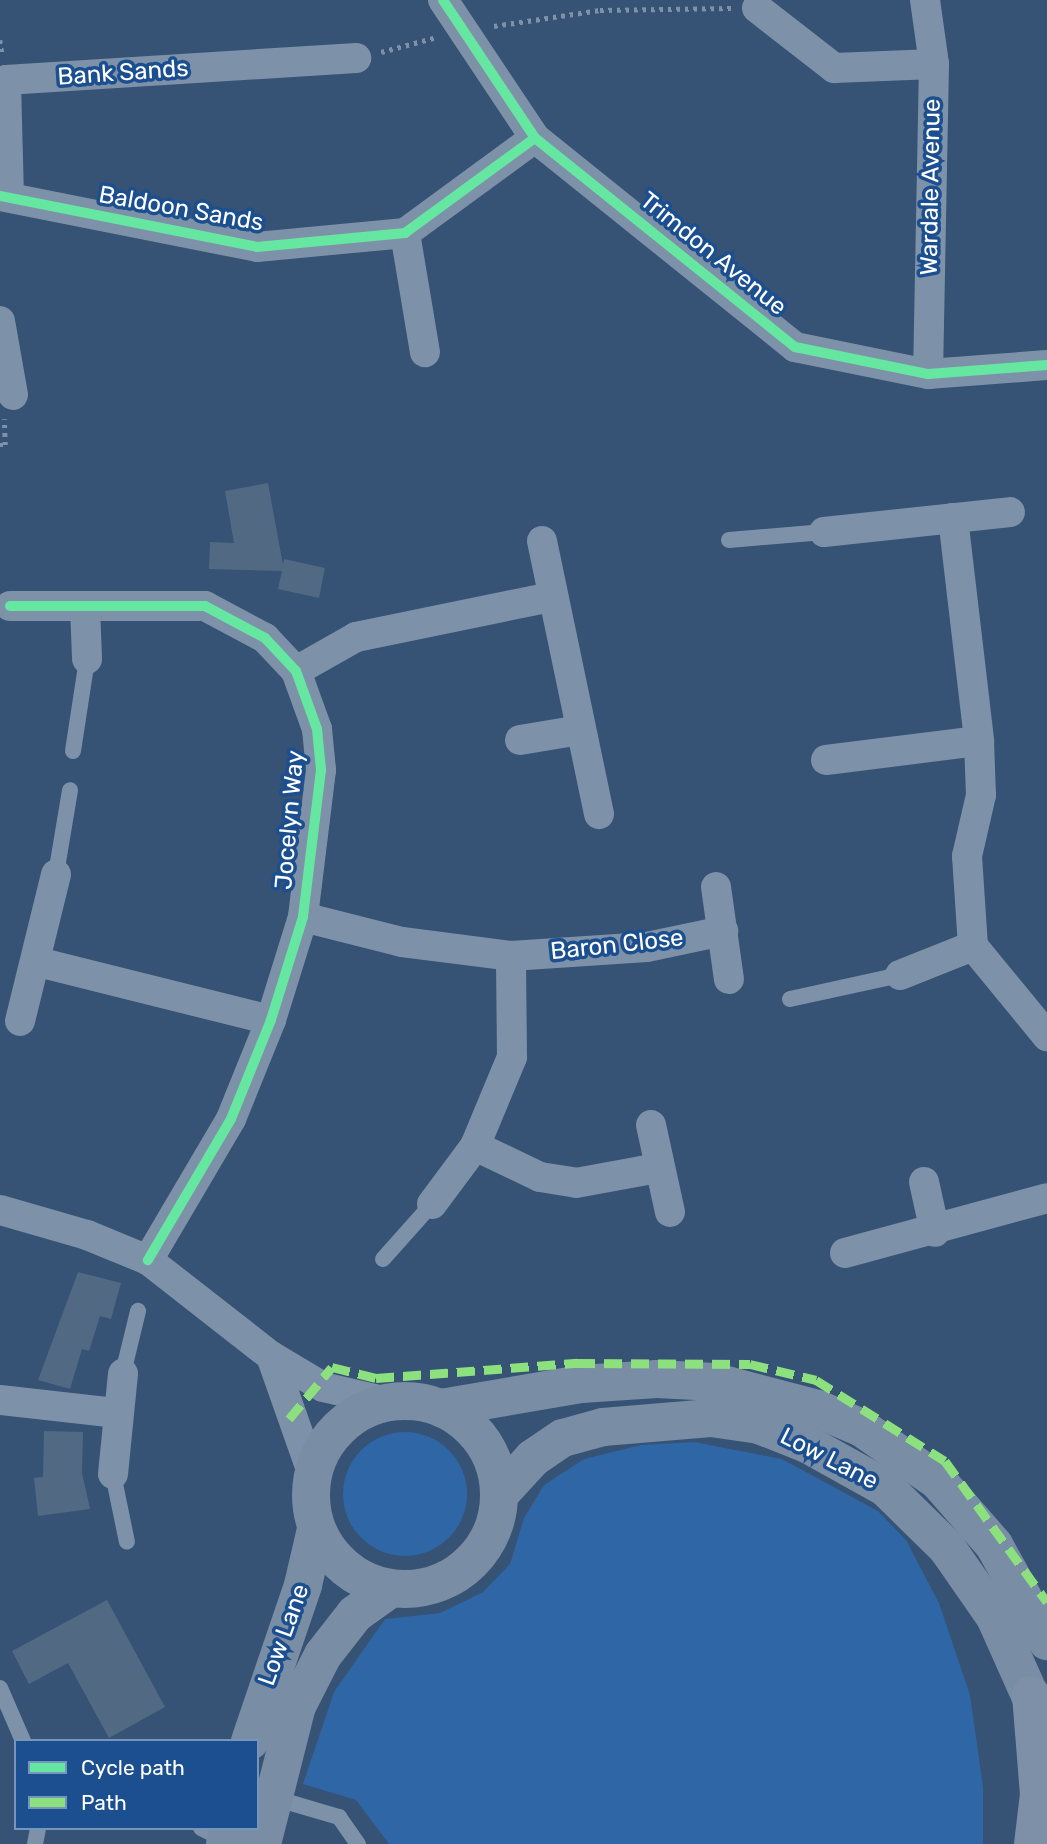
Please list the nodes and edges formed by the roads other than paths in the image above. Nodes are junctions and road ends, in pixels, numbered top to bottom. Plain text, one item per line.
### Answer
1 (443, 0) edge
2 (925, 0) edge
3 (757, 8) road end
4 (356, 58) road end
5 (934, 64) junction
6 (535, 138) junction
7 (4, 197) edge
8 (405, 233) junction
9 (0, 321) edge
10 (425, 352) dead end
11 (1047, 365) edge
12 (928, 374) junction
13 (13, 395) dead end
14 (1010, 512) dead end
15 (953, 518) junction
16 (824, 532) joint
17 (729, 540) dead end
18 (542, 541) dead end
19 (551, 597) junction
20 (5, 606) edge
21 (85, 606) junction
22 (87, 659) joint
23 (296, 671) junction
24 (580, 730) junction
25 (520, 740) dead end
26 (979, 741) junction
27 (73, 751) dead end
28 (826, 760) dead end
29 (70, 790) dead end
30 (598, 814) dead end
31 (57, 874) joint
32 (716, 887) dead end
33 (303, 917) junction
34 (723, 931) junction
35 (973, 946) junction
36 (511, 956) junction
37 (38, 962) junction
38 (900, 975) joint
39 (729, 979) dead end
40 (790, 999) dead end
41 (271, 1020) junction
42 (20, 1021) dead end
43 (1047, 1036) edge
44 (651, 1125) dead end
45 (475, 1146) junction
46 (658, 1168) junction
47 (925, 1182) dead end
48 (1047, 1198) edge
49 (432, 1204) joint
50 (0, 1210) edge
51 (670, 1212) dead end
52 (934, 1232) junction
53 (845, 1253) dead end
54 (383, 1259) dead end
55 (148, 1260) junction
56 (138, 1311) dead end
57 (271, 1356) junction
58 (123, 1373) joint
59 (0, 1400) edge
60 (388, 1402) junction
61 (442, 1408) junction
62 (115, 1413) junction
63 (113, 1474) joint
64 (313, 1475) junction
65 (500, 1494) junction
66 (316, 1529) junction
67 (127, 1542) dead end
68 (390, 1589) junction
69 (1047, 1641) edge
70 (0, 1688) edge
71 (1031, 1695) junction
72 (1047, 1733) edge
73 (22, 1739) edge
74 (251, 1739) edge
75 (271, 1797) junction
76 (259, 1808) edge
77 (358, 1844) edge
78 (1033, 1844) edge

1 - 6 street, Trimdon Avenue
2 - 5 street, Wardale Avenue
3 - 5 street
4 - 7 street, Bank Sands
5 - 12 street, Wardale Avenue
6 - 8 street
6 - 12 street, Trimdon Avenue
7 - 8 street, Baldoon Sands
8 - 10 street
9 - 13 street
11 - 12 street, Trimdon Avenue
14 - 15 street
15 - 16 street
15 - 26 street
16 - 17 lane
18 - 19 street
19 - 23 street
19 - 24 street
20 - 21 street, Jocelyn Way
21 - 22 street
21 - 23 street, Jocelyn Way
22 - 27 lane
23 - 33 street, Jocelyn Way
24 - 25 street
24 - 30 street
26 - 28 street
26 - 35 street
29 - 31 lane
31 - 37 street
32 - 34 street
33 - 36 street, Baron Close
33 - 41 street, Jocelyn Way
34 - 36 street, Baron Close
34 - 39 street
35 - 38 street
35 - 43 street
36 - 45 street
37 - 41 street
37 - 42 street
38 - 40 lane
41 - 55 street, Jocelyn Way
44 - 46 street
45 - 46 street
45 - 49 street
46 - 51 street
47 - 52 street
48 - 52 street
49 - 54 lane
50 - 55 street
52 - 53 street
55 - 57 street
56 - 58 lane
57 - 60 street
57 - 64 street
58 - 62 street
59 - 62 street
60 - 61 main road
60 - 64 main road
61 - 65 main road
61 - 69 main road, Low Lane
62 - 63 street
63 - 67 lane
64 - 66 main road
65 - 68 main road
65 - 71 main road, Low Lane
66 - 68 main road
66 - 74 main road, Low Lane
68 - 75 main road, Low Lane
70 - 73 lane
71 - 72 main road, Low Lane
71 - 78 highway
75 - 76 main road, Low Lane
75 - 77 lane

